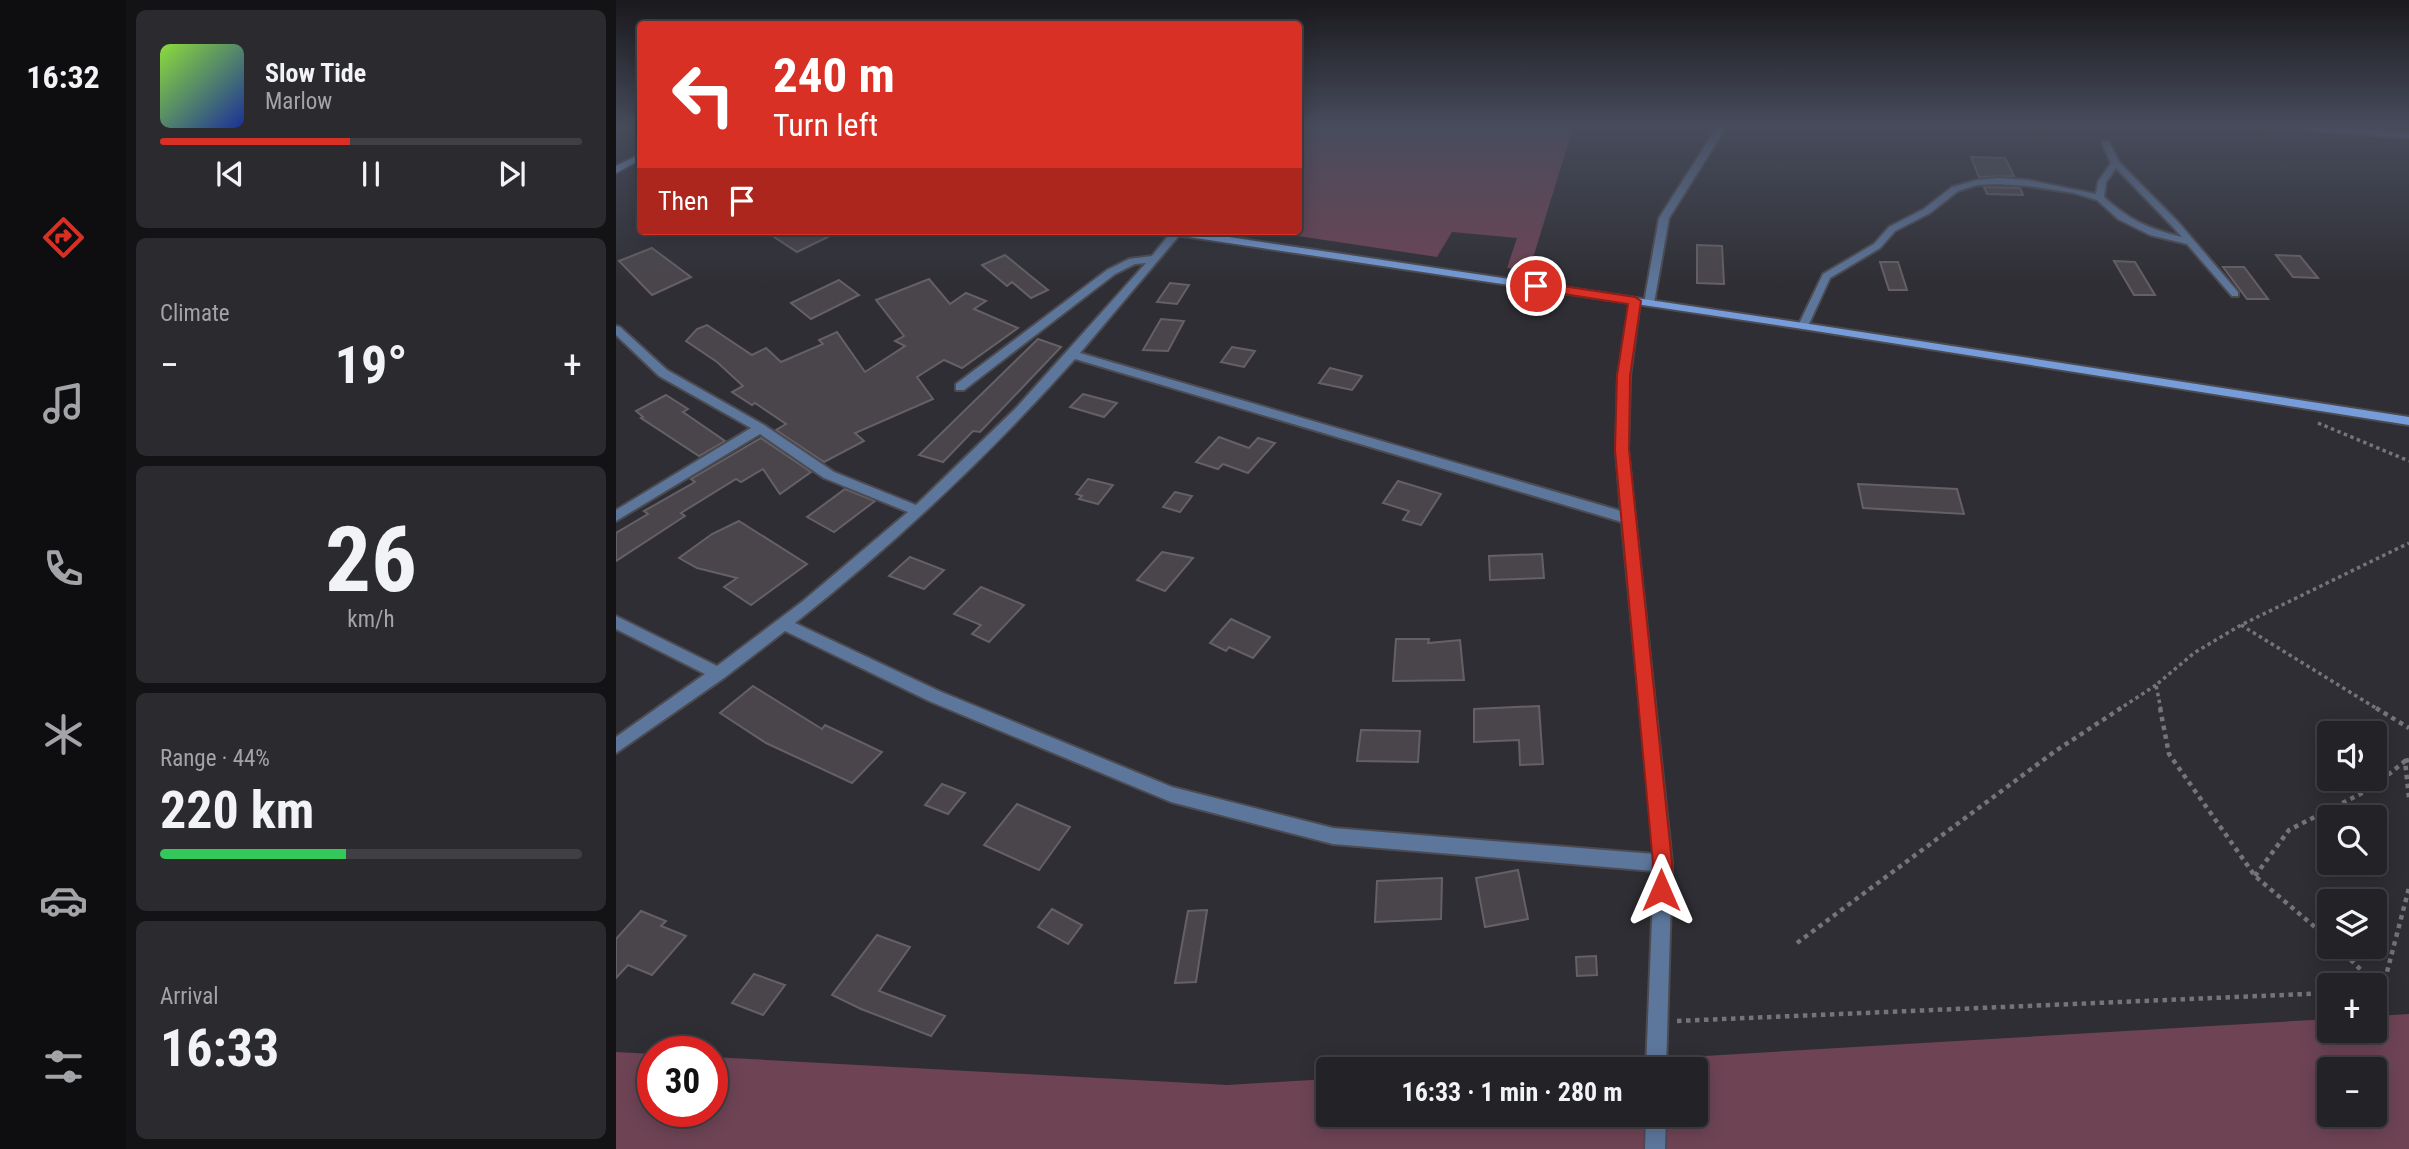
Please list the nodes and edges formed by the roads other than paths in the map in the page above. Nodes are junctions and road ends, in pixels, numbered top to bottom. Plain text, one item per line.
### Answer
1 (1690, 178) edge
2 (2105, 178) edge
3 (2129, 178) edge
4 (2099, 198) junction
5 (1171, 235) edge
6 (1193, 235) edge
7 (2191, 242) junction
8 (1155, 259) junction
9 (2235, 294) dead end
10 (1642, 302) junction
11 (1803, 326) junction
12 (616, 329) edge
13 (1072, 354) junction
14 (960, 387) dead end
15 (2409, 421) edge
16 (760, 428) junction
17 (918, 511) junction
18 (616, 516) edge
19 (1627, 518) junction
20 (616, 622) edge
21 (784, 624) junction
22 (719, 674) junction
23 (616, 746) edge
24 (1662, 863) junction
25 (1656, 1057) edge
26 (1656, 1127) edge
27 (1656, 1149) edge

1 - 10 street
2 - 4 lane
3 - 7 lane
4 - 7 lane
4 - 11 lane
5 - 8 street
6 - 10 street
7 - 9 lane
8 - 13 street
8 - 14 street
10 - 11 street
10 - 19 street
11 - 15 street
12 - 16 street
13 - 17 street
13 - 19 street
16 - 17 street
16 - 18 street
17 - 21 street
19 - 24 street
20 - 22 street
21 - 22 street
21 - 24 street
22 - 23 street
24 - 25 street
26 - 27 street

